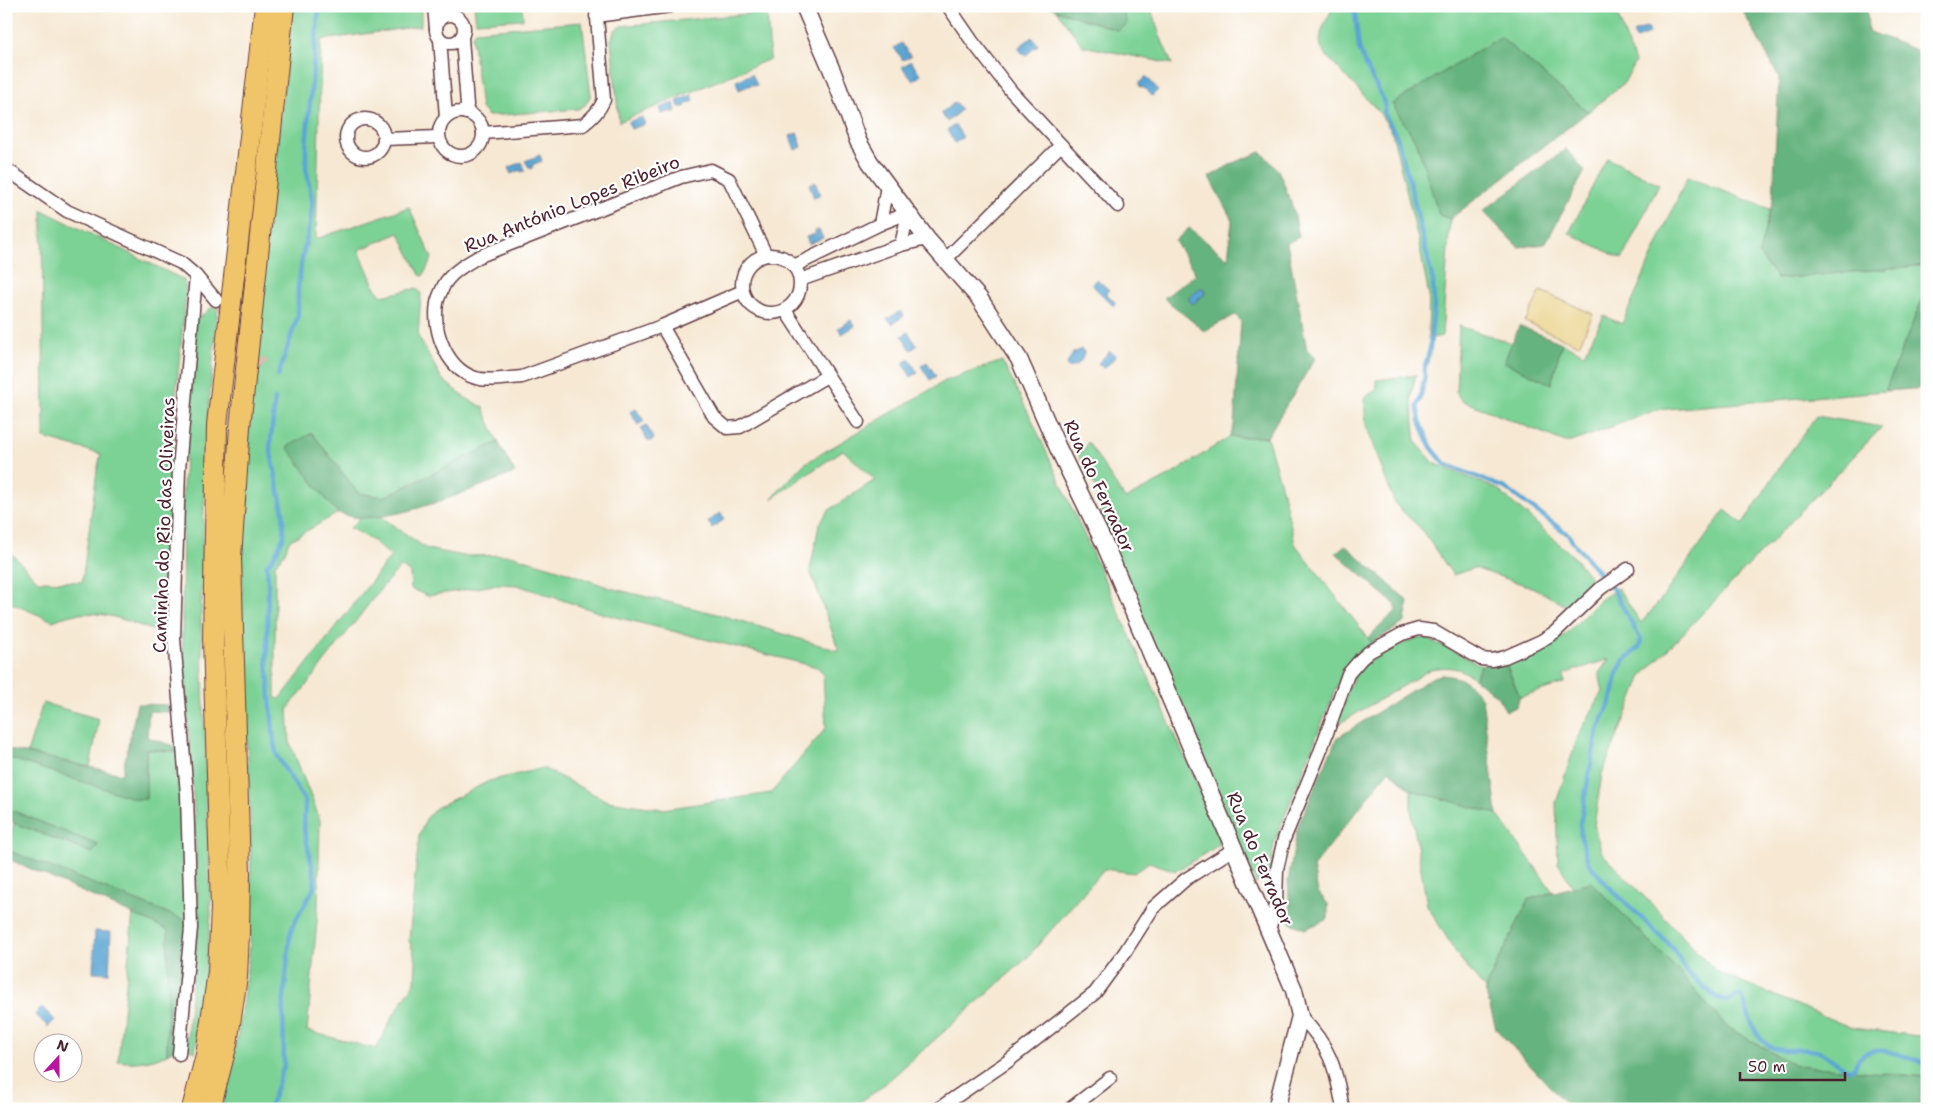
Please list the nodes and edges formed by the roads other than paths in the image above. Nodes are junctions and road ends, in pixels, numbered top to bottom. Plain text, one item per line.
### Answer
1 (265, 6) edge
2 (284, 6) edge
3 (434, 6) edge
4 (671, 6) edge
5 (804, 6) edge
6 (948, 6) edge
7 (596, 11) edge
8 (460, 13) edge
9 (438, 34) junction
10 (462, 38) junction
11 (466, 113) junction
12 (446, 118) junction
13 (483, 133) junction
14 (438, 137) junction
15 (384, 139) dead end
16 (1061, 145) junction
17 (6, 169) edge
18 (888, 186) junction
19 (1118, 206) dead end
20 (908, 214) junction
21 (880, 224) junction
22 (927, 238) junction
23 (901, 246) junction
24 (766, 255) junction
25 (946, 260) junction
26 (794, 266) junction
27 (196, 276) junction
28 (800, 280) junction
29 (743, 291) junction
30 (216, 300) tunnel mouth
31 (785, 310) junction
32 (662, 326) junction
33 (827, 376) junction
34 (858, 422) dead end
35 (1624, 572) dead end
36 (1234, 849) junction
37 (1268, 930) junction
38 (1300, 1016) junction
39 (179, 1054) dead end
40 (1110, 1078) dead end
41 (939, 1108) edge
42 (192, 1109) edge
43 (210, 1109) edge
44 (1070, 1109) edge
45 (1276, 1109) edge
46 (1343, 1109) edge

1 - 42 main road
2 - 43 main road
3 - 9 street
4 - 7 street
5 - 18 street, Rua do Ferrador
6 - 16 street
7 - 13 street
8 - 9 street
8 - 10 street
9 - 10 street
9 - 12 street
10 - 11 street
11 - 12 street
11 - 13 street
12 - 14 street
13 - 14 street
14 - 15 street
16 - 19 street
16 - 25 street
17 - 27 street
18 - 20 street, Rua do Ferrador
18 - 21 street
20 - 21 street
20 - 22 street, Rua do Ferrador
20 - 23 street
21 - 26 street
22 - 23 street
22 - 25 street, Rua do Ferrador
23 - 28 street
24 - 26 street
24 - 29 street
24 - 32 street, Rua António Lopes Ribeiro
25 - 36 street, Rua do Ferrador
26 - 28 street
27 - 30 street
27 - 39 street, Caminho do Rio das Oliveiras
28 - 31 street
29 - 31 street
29 - 32 street, Rua António Lopes Ribeiro
31 - 33 street
32 - 33 street
33 - 34 street
35 - 37 street
36 - 37 street, Rua do Ferrador
36 - 41 street
37 - 38 street, Rua do Ferrador
38 - 45 street
38 - 46 street
40 - 44 street

